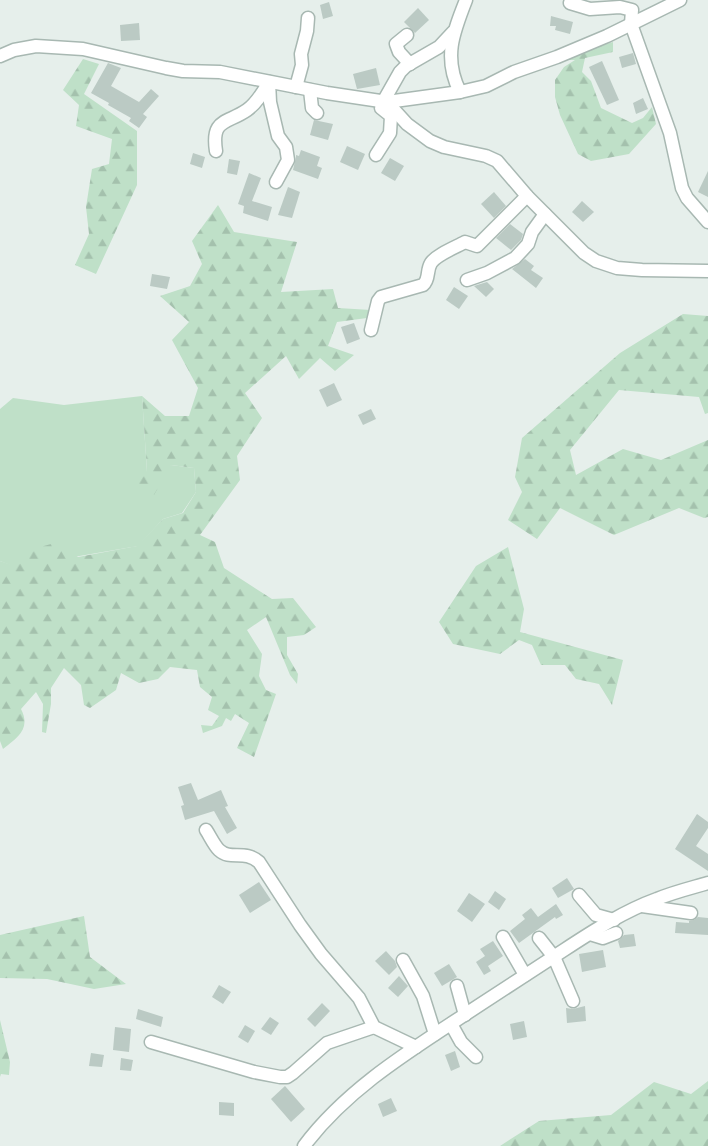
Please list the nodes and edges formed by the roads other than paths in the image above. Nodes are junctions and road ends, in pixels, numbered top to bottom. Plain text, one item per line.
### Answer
1 (466, 0) edge
2 (680, 0) edge
3 (570, 3) dead end
4 (308, 18) dead end
5 (631, 24) junction
6 (453, 32) junction
7 (407, 35) dead end
8 (0, 47) edge
9 (14, 50) junction
10 (0, 56) edge
11 (410, 64) junction
12 (269, 82) junction
13 (296, 87) junction
14 (310, 90) junction
15 (460, 92) junction
16 (381, 102) junction
17 (317, 113) dead end
18 (216, 151) dead end
19 (376, 155) dead end
20 (276, 182) dead end
21 (527, 196) junction
22 (545, 214) junction
23 (708, 222) edge
24 (708, 271) edge
25 (467, 280) dead end
26 (371, 330) dead end
27 (206, 830) dead end
28 (708, 883) edge
29 (579, 895) dead end
30 (642, 906) junction
31 (691, 913) dead end
32 (614, 920) junction
33 (616, 933) dead end
34 (590, 934) junction
35 (503, 937) dead end
36 (539, 938) dead end
37 (554, 957) junction
38 (403, 960) dead end
39 (525, 976) junction
40 (457, 986) dead end
41 (574, 1001) dead end
42 (464, 1015) junction
43 (451, 1024) junction
44 (374, 1027) junction
45 (435, 1034) junction
46 (150, 1042) dead end
47 (416, 1047) junction
48 (476, 1057) dead end
49 (304, 1146) edge

1 - 6 street
2 - 5 street
3 - 5 street
4 - 13 street
5 - 15 street
5 - 23 street
6 - 11 street
6 - 15 street
7 - 11 street
8 - 9 street
9 - 10 street
9 - 12 street
11 - 16 street
12 - 13 street
12 - 18 street
12 - 20 street
13 - 14 street
14 - 16 street
14 - 17 street
15 - 16 street
16 - 19 street
16 - 21 street
21 - 22 street
21 - 26 street
22 - 24 street
22 - 25 street
27 - 44 street
28 - 30 street
29 - 32 street
30 - 31 street
30 - 32 street
32 - 34 street
33 - 34 street
34 - 37 street
35 - 39 street
36 - 37 street
37 - 39 street
37 - 41 street
38 - 45 street
39 - 42 street
40 - 42 street
42 - 43 street
43 - 45 street
43 - 48 street
44 - 46 street
44 - 47 street
45 - 47 street
47 - 49 street

